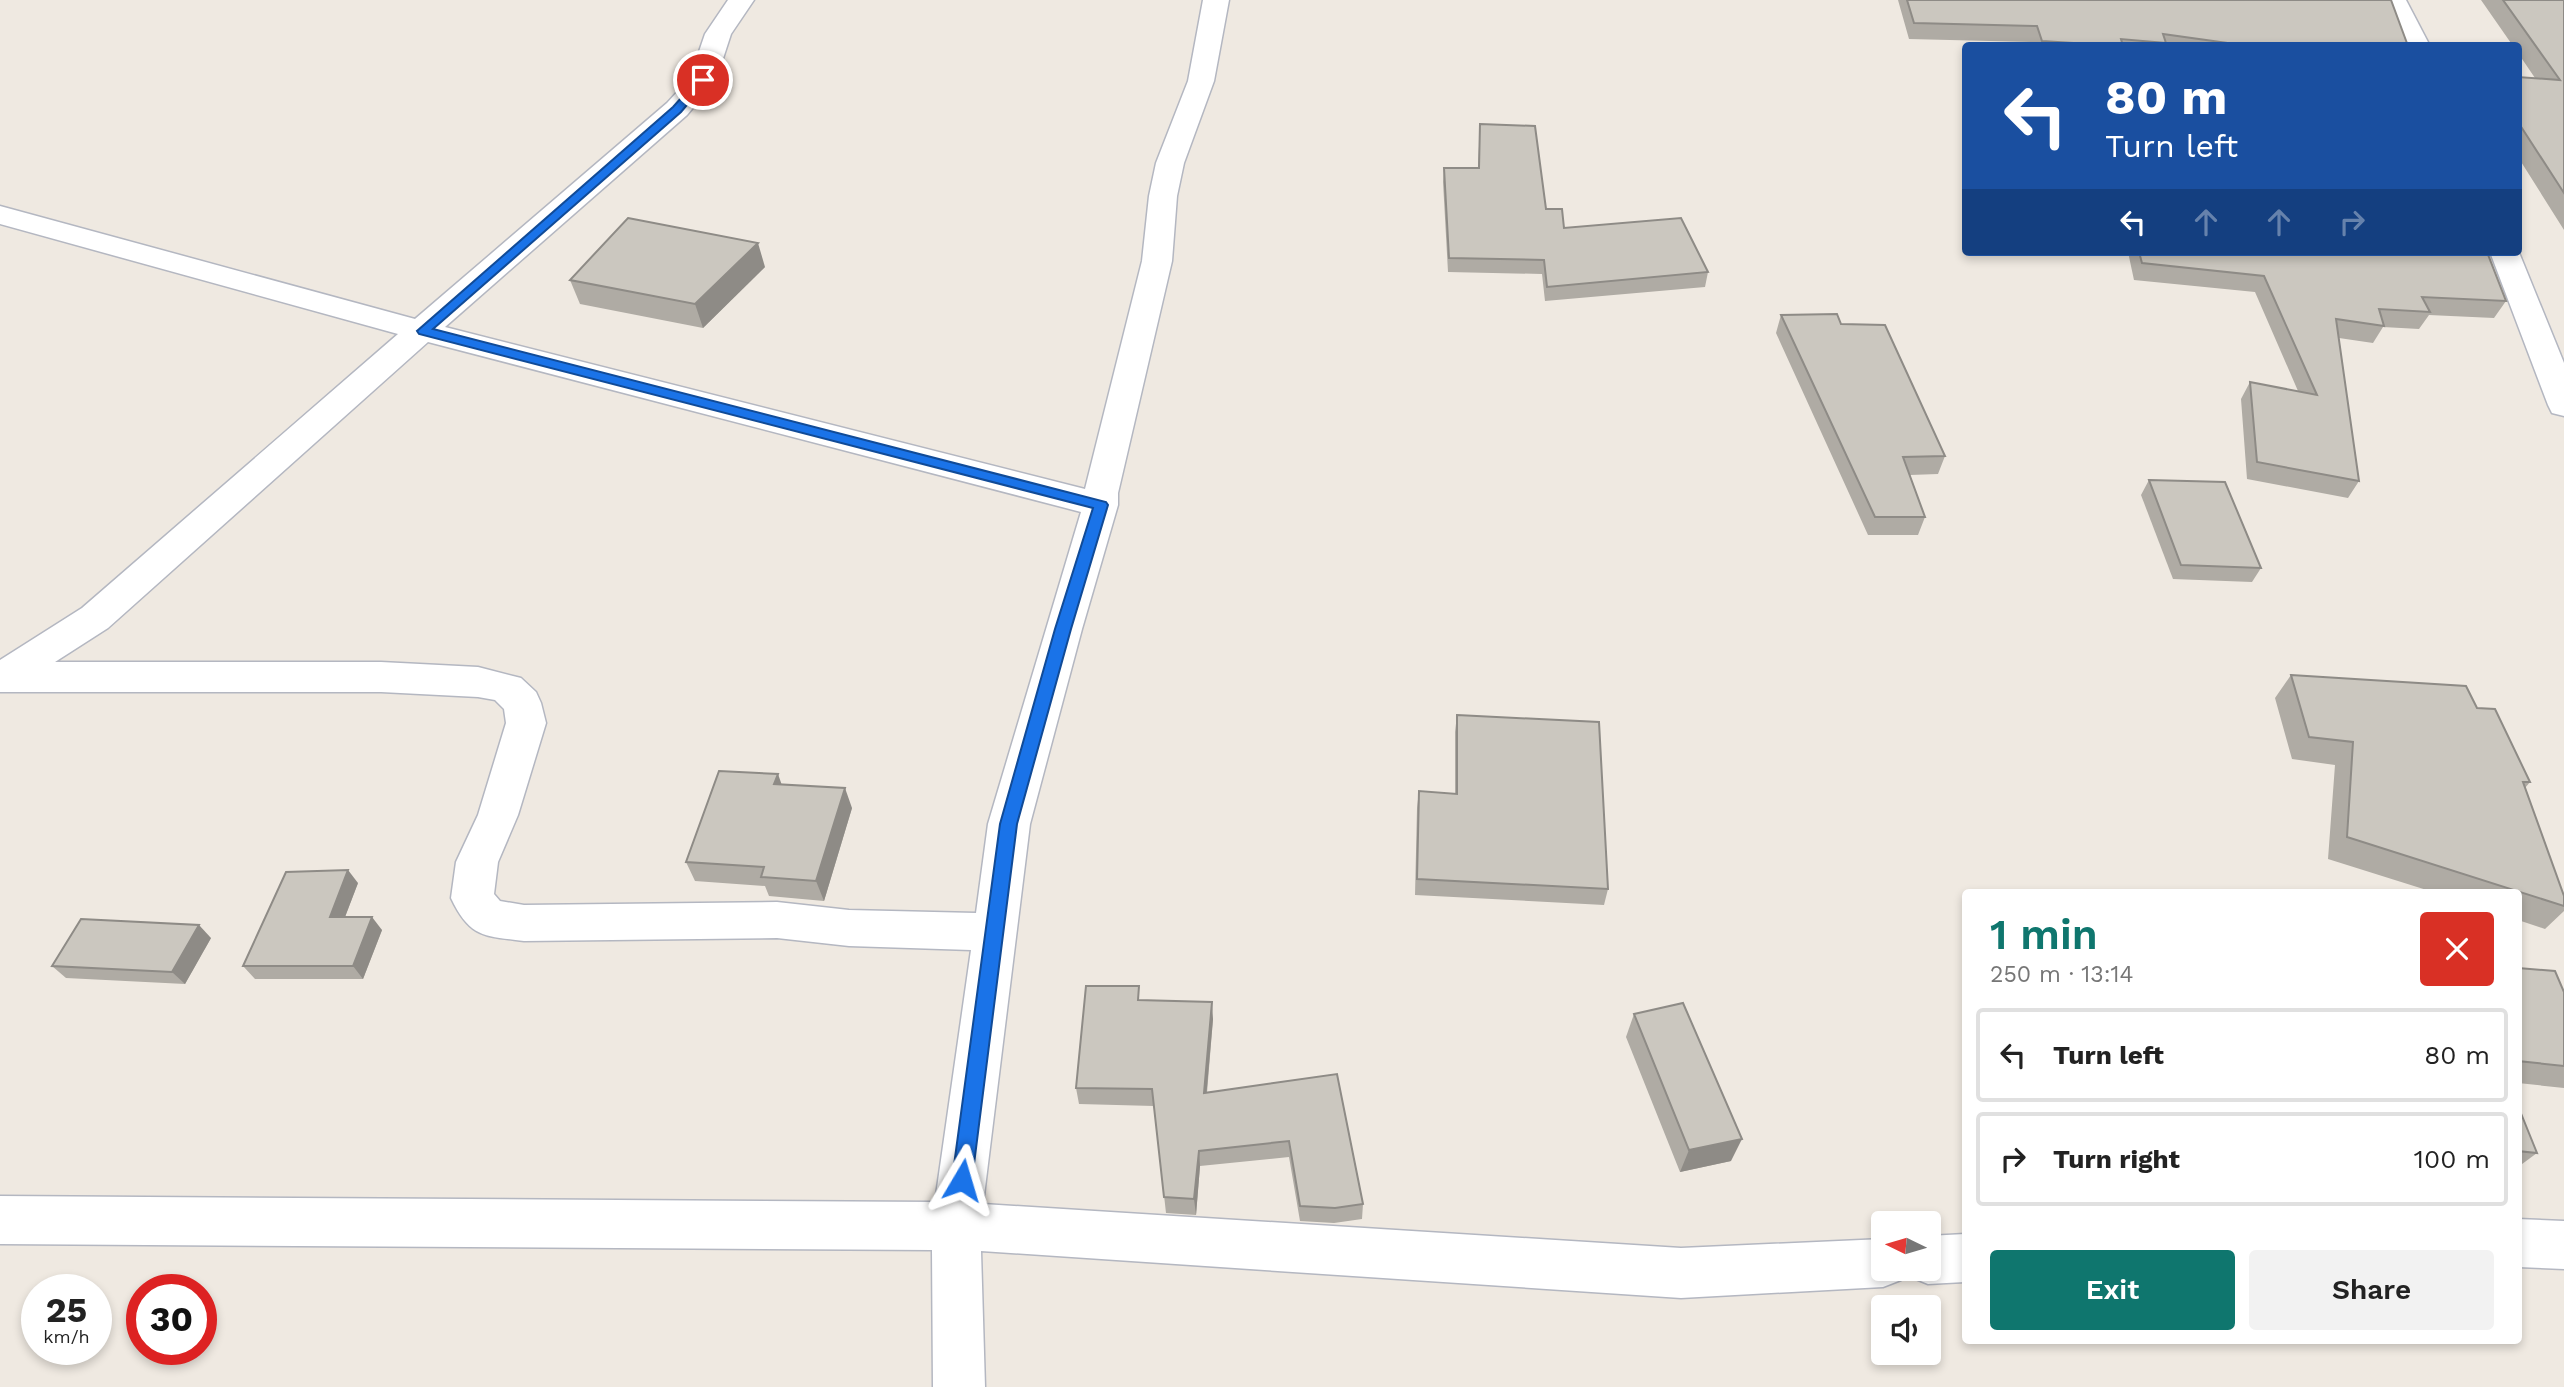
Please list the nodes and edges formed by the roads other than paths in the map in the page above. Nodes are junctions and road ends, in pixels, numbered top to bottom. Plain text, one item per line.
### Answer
1 (741, 0) edge
2 (1216, 0) edge
3 (2393, 0) edge
4 (2415, 42) edge
5 (0, 215) edge
6 (2507, 256) edge
7 (423, 331) junction
8 (2563, 402) edge
9 (1101, 505) junction
10 (2, 678) edge
11 (994, 932) junction
12 (0, 1220) edge
13 (956, 1226) junction
14 (2522, 1243) edge
15 (2564, 1245) edge
16 (1962, 1258) edge
17 (1941, 1259) edge
18 (1871, 1264) edge
19 (960, 1387) edge

1 - 7 street
2 - 9 street
3 - 4 street
5 - 7 street
6 - 8 street
7 - 9 street
7 - 10 street
9 - 11 street
10 - 11 street
11 - 13 street
12 - 13 street
13 - 18 street
13 - 19 street
14 - 15 street
16 - 17 street

